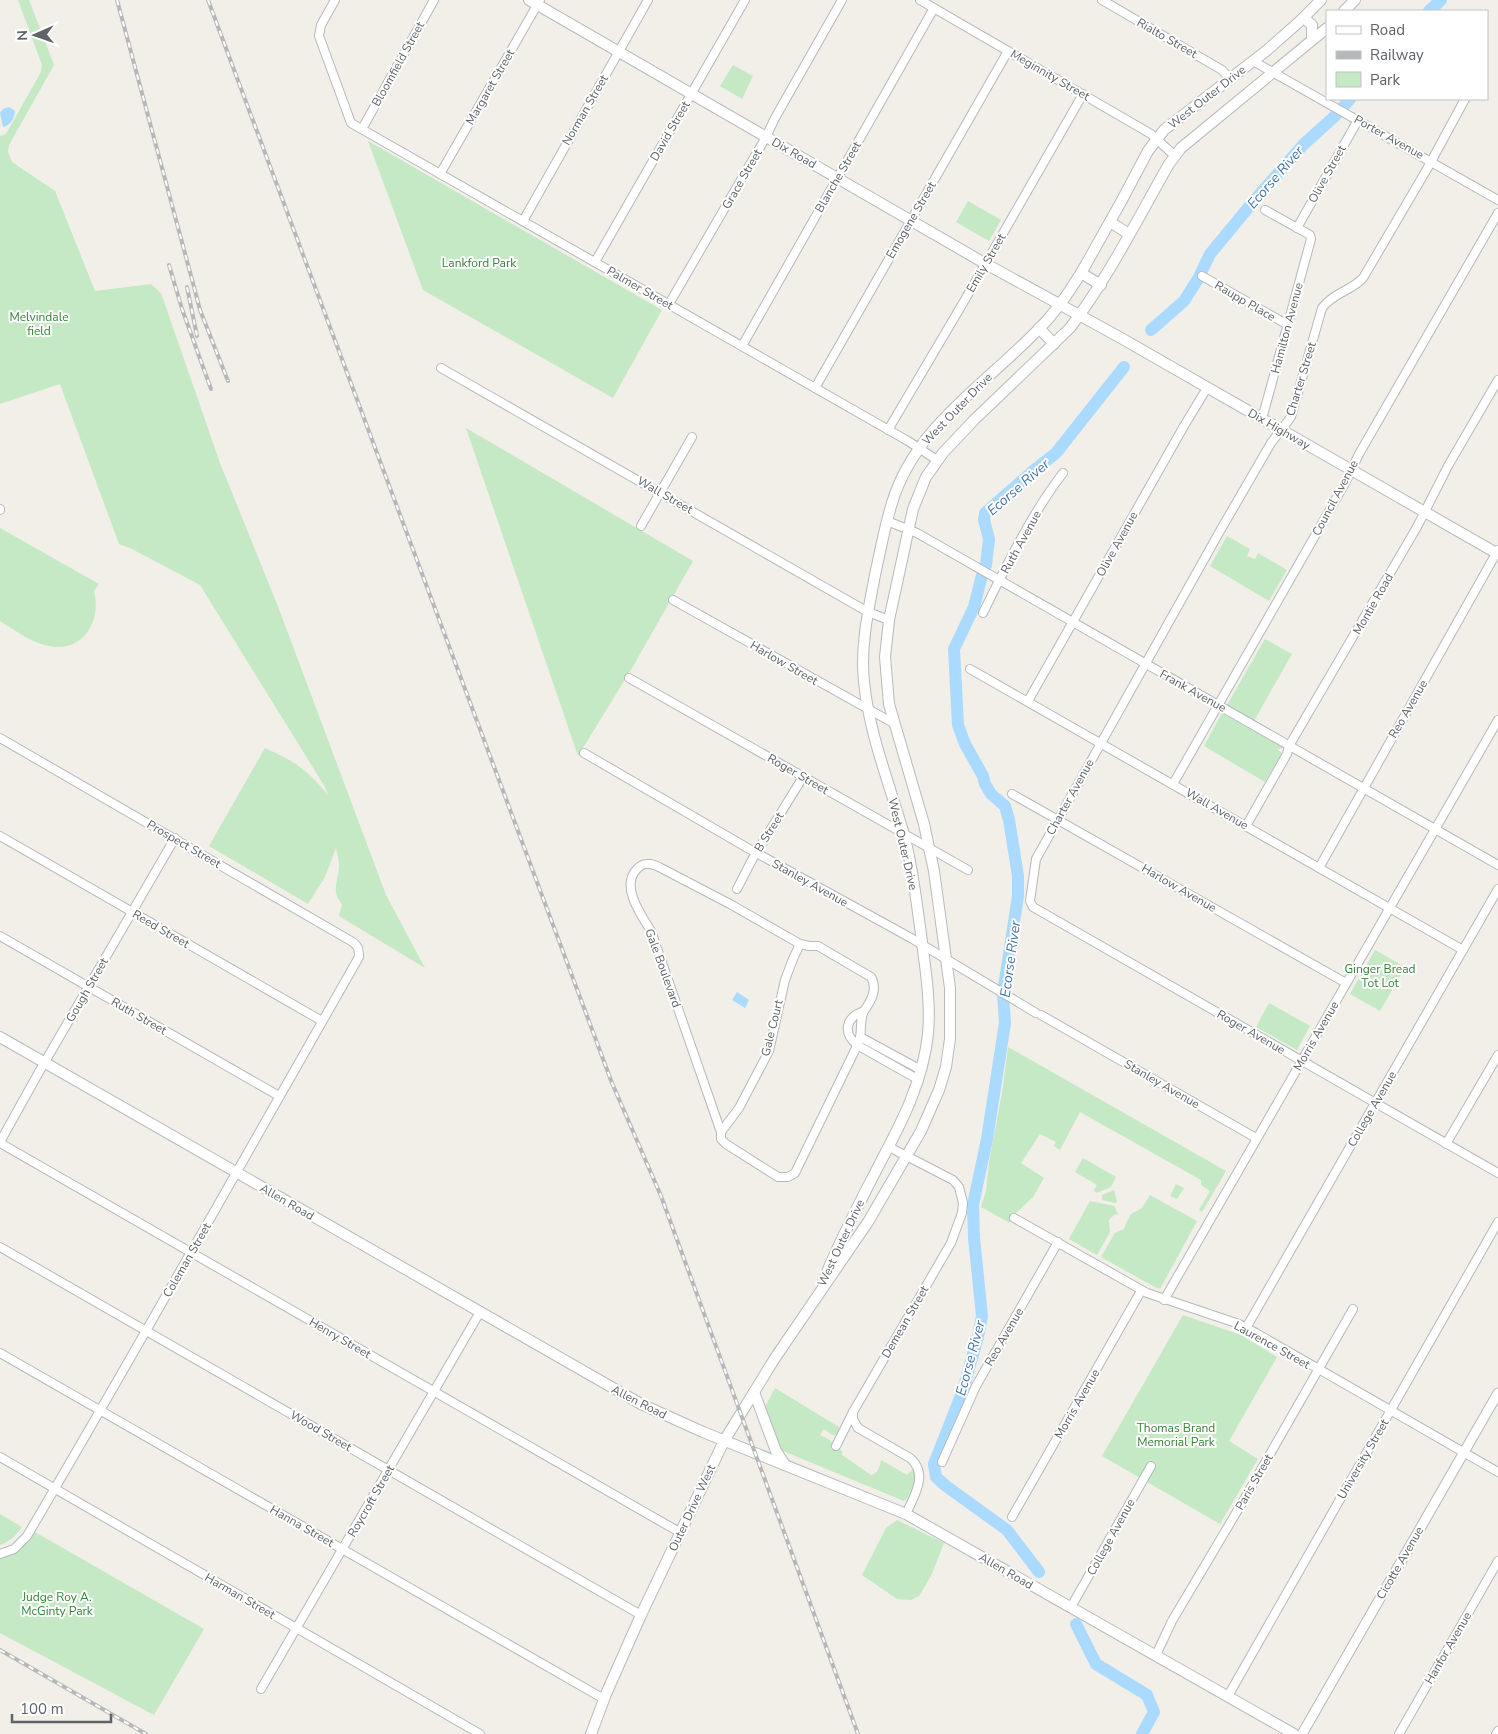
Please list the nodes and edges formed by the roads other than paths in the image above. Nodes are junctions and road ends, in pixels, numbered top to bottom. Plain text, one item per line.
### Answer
1 (335, 0) edge
2 (434, 0) edge
3 (648, 0) edge
4 (745, 0) edge
5 (842, 0) edge
6 (920, 0) edge
7 (1102, 0) edge
8 (1321, 0) edge
9 (1355, 0) edge
10 (535, 2) edge
11 (934, 8) junction
12 (1345, 10) edge
13 (1304, 18) junction
14 (1326, 29) edge
15 (1312, 38) junction
16 (1008, 51) junction
17 (619, 52) junction
18 (1253, 61) junction
19 (1274, 71) junction
20 (1229, 78) junction
21 (691, 94) junction
22 (1083, 94) junction
23 (1464, 100) edge
24 (1358, 120) junction
25 (362, 129) junction
26 (766, 137) junction
27 (1157, 139) junction
28 (1175, 156) junction
29 (1431, 161) junction
30 (440, 174) junction
31 (838, 179) junction
32 (1498, 200) edge
33 (1265, 210) dead end
34 (1498, 213) edge
35 (523, 221) junction
36 (911, 221) junction
37 (1110, 222) junction
38 (1297, 228) junction
39 (1129, 234) junction
40 (595, 262) junction
41 (986, 264) junction
42 (1081, 273) junction
43 (1202, 276) dead end
44 (1101, 285) junction
45 (669, 304) junction
46 (1060, 304) junction
47 (1080, 315) junction
48 (1288, 325) junction
49 (1039, 328) junction
50 (1054, 344) junction
51 (742, 346) junction
52 (441, 368) dead end
53 (1498, 380) edge
54 (815, 388) junction
55 (1207, 388) junction
56 (1262, 419) junction
57 (888, 430) junction
58 (1280, 430) junction
59 (692, 436) dead end
60 (918, 448) junction
61 (937, 460) junction
62 (1350, 470) junction
63 (1062, 473) dead end
64 (660, 492) junction
65 (1424, 512) junction
66 (887, 520) junction
67 (641, 526) dead end
68 (908, 529) junction
69 (1498, 553) edge
70 (1000, 580) junction
71 (673, 600) dead end
72 (868, 612) junction
73 (983, 614) dead end
74 (889, 620) junction
75 (1074, 622) junction
76 (1145, 664) junction
77 (970, 669) dead end
78 (629, 678) dead end
79 (1127, 695) joint
80 (1028, 702) junction
81 (1218, 705) junction
82 (868, 710) junction
83 (1498, 720) edge
84 (895, 724) junction
85 (0, 738) edge
86 (1100, 743) junction
87 (1289, 746) junction
88 (584, 753) dead end
89 (803, 777) junction
90 (1173, 784) junction
91 (1364, 788) junction
92 (1012, 794) dead end
93 (1058, 819) junction
94 (1246, 826) junction
95 (1436, 829) junction
96 (903, 834) junction
97 (0, 836) edge
98 (175, 838) junction
99 (929, 848) junction
100 (756, 852) junction
101 (1498, 865) edge
102 (1319, 868) junction
103 (968, 870) dead end
104 (737, 889) dead end
105 (1498, 889) edge
106 (1030, 904) joint
107 (1390, 908) junction
108 (132, 912) junction
109 (0, 936) edge
110 (800, 944) junction
111 (922, 945) junction
112 (1463, 950) junction
113 (359, 957) joint
114 (947, 960) junction
115 (1346, 983) junction
116 (88, 987) junction
117 (864, 1011) junction
118 (322, 1021) junction
119 (0, 1037) edge
120 (860, 1042) junction
121 (1498, 1055) edge
122 (1302, 1062) junction
123 (44, 1063) junction
124 (920, 1075) junction
125 (279, 1096) junction
126 (1376, 1104) junction
127 (721, 1132) junction
128 (1256, 1138) junction
129 (0, 1143) edge
130 (1446, 1144) junction
131 (888, 1147) junction
132 (906, 1156) junction
133 (236, 1173) junction
134 (1498, 1173) edge
135 (1014, 1218) dead end
136 (1498, 1222) edge
137 (1058, 1242) junction
138 (0, 1247) edge
139 (192, 1253) junction
140 (1141, 1290) junction
141 (818, 1294) junction
142 (1164, 1300) junction
143 (1353, 1309) dead end
144 (480, 1312) junction
145 (1246, 1328) junction
146 (145, 1331) junction
147 (0, 1353) edge
148 (1319, 1370) junction
149 (433, 1391) junction
150 (754, 1392) junction
151 (1498, 1393) edge
152 (100, 1410) junction
153 (1390, 1410) junction
154 (853, 1412) junction
155 (724, 1441) junction
156 (836, 1446) dead end
157 (1464, 1453) junction
158 (0, 1457) edge
159 (942, 1462) dead end
160 (785, 1465) junction
161 (1151, 1466) dead end
162 (388, 1470) junction
163 (1498, 1472) edge
164 (55, 1489) junction
165 (906, 1514) junction
166 (1012, 1517) dead end
167 (681, 1533) junction
168 (343, 1549) junction
169 (2, 1554) edge
170 (1498, 1561) edge
171 (1071, 1607) junction
172 (642, 1615) junction
173 (297, 1628) junction
174 (1156, 1655) junction
175 (261, 1689) dead end
176 (1228, 1696) junction
177 (604, 1699) junction
178 (480, 1734) edge
179 (591, 1734) edge
180 (1294, 1734) edge
181 (1302, 1734) edge
182 (1398, 1734) edge

1 - 25 street, Palmer Street
2 - 25 street, Bloomfield Street
3 - 17 street, Norman Street
4 - 21 street, David Street
5 - 26 street, Grace Street
6 - 11 street, Meginnity Street
7 - 20 street, Rialto Street
8 - 13 main road, West Outer Drive
9 - 12 main road
10 - 17 main road, Dix Road
10 - 30 street, Margaret Street
11 - 16 street, Meginnity Street
11 - 31 street, Blanche Street
13 - 15 main road
13 - 18 main road, West Outer Drive
14 - 15 main road, West Outer Drive
15 - 19 main road, West Outer Drive
16 - 22 street, Meginnity Street
16 - 36 street, Emogene Street
17 - 21 main road, Dix Road
17 - 35 street, Norman Street
18 - 19 street, Porter Avenue
18 - 20 main road, West Outer Drive
19 - 24 street, Porter Avenue
19 - 28 main road, West Outer Drive
20 - 27 main road, West Outer Drive
21 - 26 main road, Dix Road
21 - 40 street, David Street
22 - 27 street, Meginnity Street
22 - 41 street, Emily Street
23 - 29 street, Charter Street
24 - 29 street, Porter Avenue
24 - 38 street, Olive Street
25 - 30 street, Palmer Street
26 - 31 main road, Dix Road
26 - 45 street, Grace Street
27 - 28 street, Meginnity Street
27 - 37 main road, West Outer Drive
28 - 39 main road, West Outer Drive
29 - 32 street, Porter Avenue
29 - 58 street, Charter Street
30 - 35 street, Palmer Street
31 - 36 main road, Dix Road
31 - 51 street, Blanche Street
33 - 38 street
34 - 62 street, Council Avenue
35 - 40 street, Palmer Street
36 - 41 main road, Dix Road
36 - 54 street, Emogene Street
37 - 39 main road
37 - 42 main road, West Outer Drive
38 - 48 street, Hamilton Avenue
39 - 44 main road, West Outer Drive
40 - 45 street, Palmer Street
41 - 46 main road, Dix Road
41 - 57 street, Emily Street
42 - 44 main road
42 - 46 main road, West Outer Drive
43 - 48 street, Raupp Place
44 - 47 main road, West Outer Drive
45 - 51 street, Palmer Street
46 - 47 main road, Dix Highway
46 - 49 main road, West Outer Drive
47 - 50 main road, West Outer Drive
47 - 55 main road, Dix Highway
48 - 56 street, Hamilton Avenue
49 - 50 main road
49 - 60 main road, West Outer Drive
50 - 61 main road, West Outer Drive
51 - 54 street, Palmer Street
52 - 64 street, Wall Street
53 - 65 street, Montie Road
54 - 57 street, Palmer Street
55 - 56 main road, Dix Highway
55 - 75 street, Olive Avenue
56 - 58 main road, Dix Highway
57 - 60 street, Palmer Street
58 - 62 main road, Dix Highway
58 - 76 street, Charter Street
59 - 64 street
60 - 61 street, Palmer Street
60 - 66 main road, West Outer Drive
61 - 68 main road, West Outer Drive
62 - 65 main road, Dix Highway
62 - 81 street, Council Avenue
63 - 70 street, Ruth Avenue
64 - 67 street
64 - 72 street, Wall Street
65 - 69 main road, Dix Highway
65 - 87 street, Montie Road
66 - 68 street, Frank Avenue
66 - 72 main road, West Outer Drive
68 - 70 street, Frank Avenue
68 - 74 main road, West Outer Drive
69 - 91 street, Reo Avenue
70 - 73 street, Ruth Avenue
70 - 75 street, Frank Avenue
71 - 82 street, Harlow Street
72 - 74 street, Wall Street
72 - 82 main road, West Outer Drive
74 - 84 main road, West Outer Drive
75 - 76 street, Frank Avenue
75 - 80 street, Olive Avenue
76 - 79 street, Charter Street
76 - 81 street, Frank Avenue
77 - 80 street, Wall Avenue
78 - 89 street, Roger Street
79 - 86 street, Charter Avenue
80 - 86 street, Wall Avenue
81 - 87 street, Frank Avenue
81 - 90 street, Council Avenue
82 - 84 street, Harlow Street
82 - 96 main road, West Outer Drive
83 - 95 street, Morris Avenue
84 - 99 main road, West Outer Drive
85 - 98 street, Prospect Street
86 - 90 street, Wall Avenue
86 - 93 street, Charter Avenue
87 - 91 street, Frank Avenue
87 - 94 street, Montie Road
88 - 100 street, Stanley Avenue
89 - 96 street, Roger Street
89 - 100 street, B Street
90 - 94 street, Wall Avenue
91 - 95 street, Frank Avenue
91 - 102 street, Reo Avenue
92 - 93 street, Harlow Avenue
93 - 106 street, Charter Avenue
93 - 115 street, Harlow Avenue
94 - 102 street, Wall Avenue
95 - 101 street, Frank Avenue
95 - 107 street, Morris Avenue
96 - 99 street, Roger Street
96 - 111 main road, West Outer Drive
97 - 108 street, Reed Street
98 - 108 street, Gough Street
98 - 113 street, Prospect Street
99 - 103 street, Roger Street
99 - 114 main road, West Outer Drive
100 - 104 street, B Street
100 - 111 street, Stanley Avenue
102 - 107 street, Wall Avenue
105 - 112 street, College Avenue
106 - 122 street, Roger Avenue
107 - 112 street, Wall Avenue
107 - 115 street, Morris Avenue
108 - 116 street, Gough Street
108 - 118 street, Reed Street
109 - 116 street, Ruth Street
110 - 117 street, Gale Boulevard
110 - 127 street, Gale Court
110 - 127 street, Gale Boulevard
111 - 114 street, Stanley Avenue
111 - 124 main road, West Outer Drive
112 - 126 street, College Avenue
113 - 118 street, Coleman Street
114 - 128 street, Stanley Avenue
114 - 132 main road, West Outer Drive
115 - 122 street, Morris Avenue
116 - 123 street, Gough Street
116 - 125 street, Ruth Street
117 - 120 street, Gale Boulevard
117 - 120 street, Gale Boulevard
118 - 125 street, Coleman Street
119 - 123 main road, Allen Road
120 - 124 street
120 - 127 street, Gale Boulevard
121 - 130 street
122 - 126 street, Roger Avenue
122 - 128 street, Morris Avenue
123 - 129 street, Gough Street
123 - 133 main road, Allen Road
124 - 131 main road, West Outer Drive
125 - 133 street, Coleman Street
126 - 130 street, Roger Avenue
126 - 145 street, College Avenue
128 - 142 street, Morris Avenue
129 - 139 street, Henry Street
130 - 134 street, Roger Avenue
131 - 132 street
131 - 141 main road, West Outer Drive
132 - 141 main road, West Outer Drive
132 - 154 street, Demean Street
133 - 139 street, Coleman Street
133 - 144 main road, Allen Road
135 - 137 street, Laurence Street
136 - 153 street, University Street
137 - 140 street, Laurence Street
137 - 159 street, Reo Avenue
138 - 146 street, Wood Street
139 - 146 street, Coleman Street
139 - 149 street, Henry Street
140 - 142 street, Laurence Street
140 - 166 street, Morris Avenue
141 - 150 main road, Outer Drive West
142 - 145 street, Laurence Street
143 - 148 street, Paris Street
144 - 149 street, Roycroft Street
144 - 155 main road, Allen Road
145 - 148 street, Laurence Street
146 - 152 street, Coleman Street
146 - 162 street, Wood Street
147 - 152 street, Hanna Street
148 - 153 street, Laurence Street
148 - 174 street, Paris Street
149 - 162 street, Roycroft Street
149 - 167 street, Henry Street
150 - 155 main road, Outer Drive West
150 - 160 main road
151 - 157 street, Cicotte Avenue
152 - 164 street, Coleman Street
152 - 168 street, Hanna Street
153 - 157 street, Laurence Street
153 - 176 street, University Street
154 - 156 street, Demean Street
154 - 165 street
155 - 160 main road, Allen Road
155 - 167 main road, Outer Drive West
157 - 163 street, Laurence Street
157 - 181 street, Cicotte Avenue
158 - 164 street, Harman Street
160 - 165 main road, Allen Road
161 - 171 street, College Avenue
162 - 168 street, Roycroft Street
162 - 172 street, Wood Street
164 - 169 street, Coleman Street
164 - 173 street, Harman Street
165 - 171 main road, Allen Road
167 - 172 main road, Outer Drive West
168 - 173 street, Roycroft Street
168 - 177 street, Hanna Street
170 - 182 street, Hanfor Avenue
171 - 174 main road, Allen Road
172 - 177 main road, Outer Drive West
173 - 175 street, Roycroft Street
173 - 178 street, Harman Street
174 - 176 main road, Allen Road
176 - 180 main road, Allen Road
177 - 179 main road, Outer Drive West

